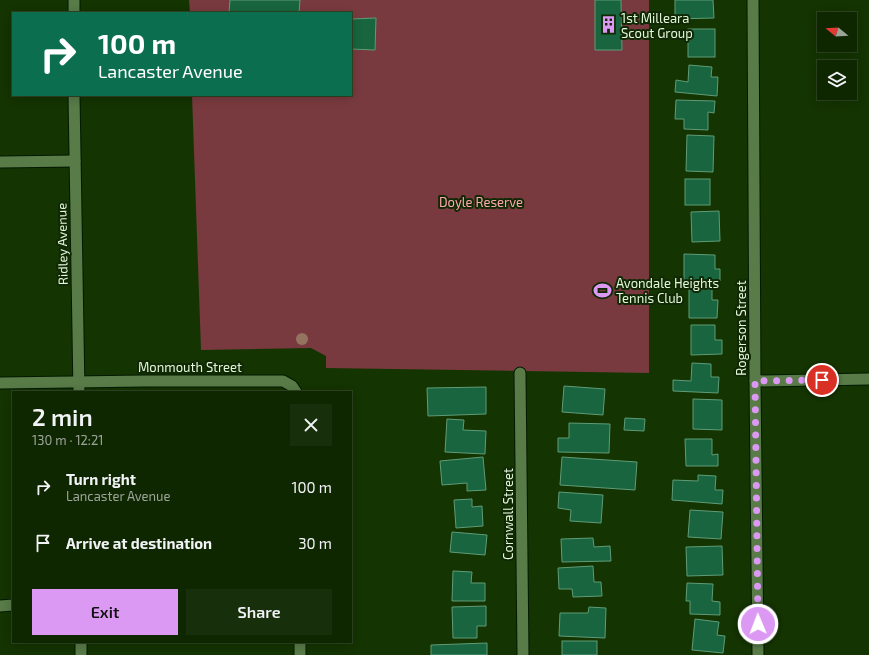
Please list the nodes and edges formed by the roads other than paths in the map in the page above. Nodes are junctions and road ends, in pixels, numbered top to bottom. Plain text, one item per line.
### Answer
1 (74, 0) edge
2 (753, 0) edge
3 (74, 12) edge
4 (74, 96) edge
5 (75, 161) junction
6 (0, 162) edge
7 (520, 373) dead end
8 (869, 379) edge
9 (755, 381) junction
10 (0, 383) edge
11 (79, 387) edge
12 (295, 391) edge
13 (12, 605) edge
14 (0, 606) edge
15 (81, 643) edge
16 (300, 643) edge
17 (81, 655) edge
18 (300, 655) edge
19 (523, 655) edge
20 (758, 655) edge

1 - 3 street
2 - 9 street, Rogerson Street
4 - 5 street, Ridley Avenue
5 - 6 street
5 - 11 street, Ridley Avenue
7 - 19 street, Cornwall Street
8 - 9 street
9 - 20 street, Rogerson Street
10 - 11 street, Monmouth Street
11 - 12 street, Monmouth Street
13 - 14 street
15 - 17 street
16 - 18 street

